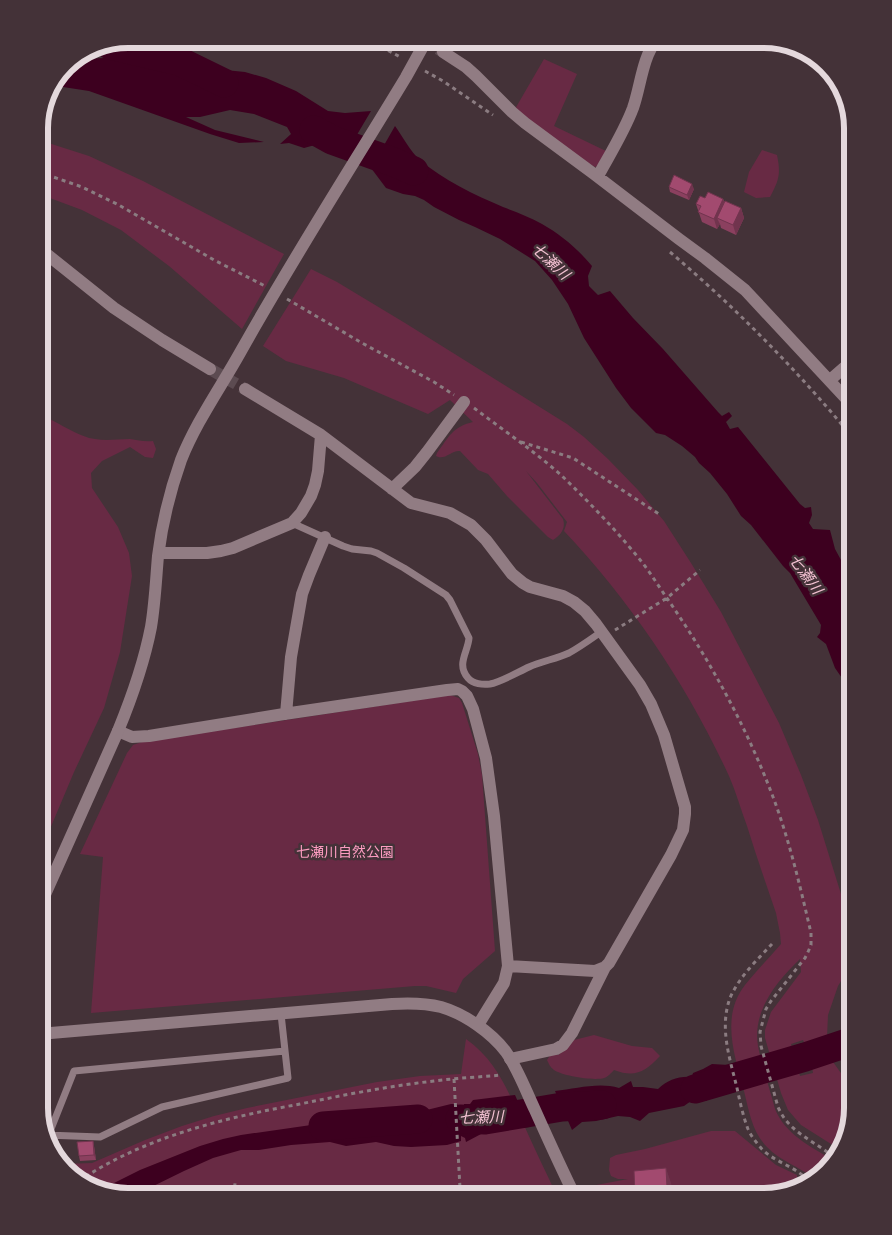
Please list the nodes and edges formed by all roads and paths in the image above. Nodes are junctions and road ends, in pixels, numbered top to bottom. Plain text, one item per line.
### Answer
1 (384, 48) edge
2 (422, 48) edge
3 (652, 48) edge
4 (443, 52) tunnel mouth
5 (409, 62) dead end
6 (418, 67) dead end
7 (496, 117) dead end
8 (48, 175) edge
9 (598, 176) junction
10 (670, 251) dead end
11 (48, 255) edge
12 (267, 287) dead end
13 (285, 298) dead end
14 (362, 343) dead end
15 (844, 368) edge
16 (210, 369) tunnel mouth
17 (830, 380) junction
18 (246, 389) tunnel mouth
19 (844, 396) edge
20 (464, 402) dead end
21 (844, 427) edge
22 (321, 435) junction
23 (518, 441) dead end
24 (392, 489) junction
25 (659, 514) dead end
26 (292, 523) junction
27 (325, 537) junction
28 (159, 553) junction
29 (700, 570) dead end
30 (603, 634) junction
31 (469, 680) junction
32 (462, 690) junction
33 (286, 714) junction
34 (118, 731) junction
35 (48, 888) edge
36 (772, 944) dead end
37 (508, 966) junction
38 (605, 967) junction
39 (281, 1014) junction
40 (478, 1026) junction
41 (48, 1033) edge
42 (285, 1051) junction
43 (510, 1059) junction
44 (502, 1075) dead end
45 (454, 1079) junction
46 (50, 1128) edge
47 (53, 1135) edge
48 (87, 1176) edge
49 (804, 1177) edge
50 (235, 1180) dead end
51 (234, 1187) edge
52 (460, 1188) edge
53 (571, 1188) edge

1 - 5 path
2 - 28 street
3 - 9 street
4 - 9 street
6 - 7 path
8 - 12 path
9 - 17 street
10 - 21 path
11 - 16 street
13 - 14 path
15 - 17 street
17 - 19 street
18 - 22 street
20 - 24 street
22 - 24 street
22 - 26 street
23 - 25 path
24 - 30 street
26 - 27 lane
26 - 28 street
27 - 31 lane
27 - 33 street
28 - 34 street
29 - 30 path
30 - 31 lane
30 - 38 street
31 - 32 lane
32 - 33 street
32 - 37 street
33 - 34 street
34 - 35 street
36 - 49 path
37 - 38 street
37 - 40 street
38 - 43 street
39 - 40 street
39 - 41 street
39 - 42 lane
40 - 43 street
42 - 46 lane
42 - 47 lane
43 - 53 street
44 - 45 path
45 - 48 path
45 - 52 path
50 - 51 path

